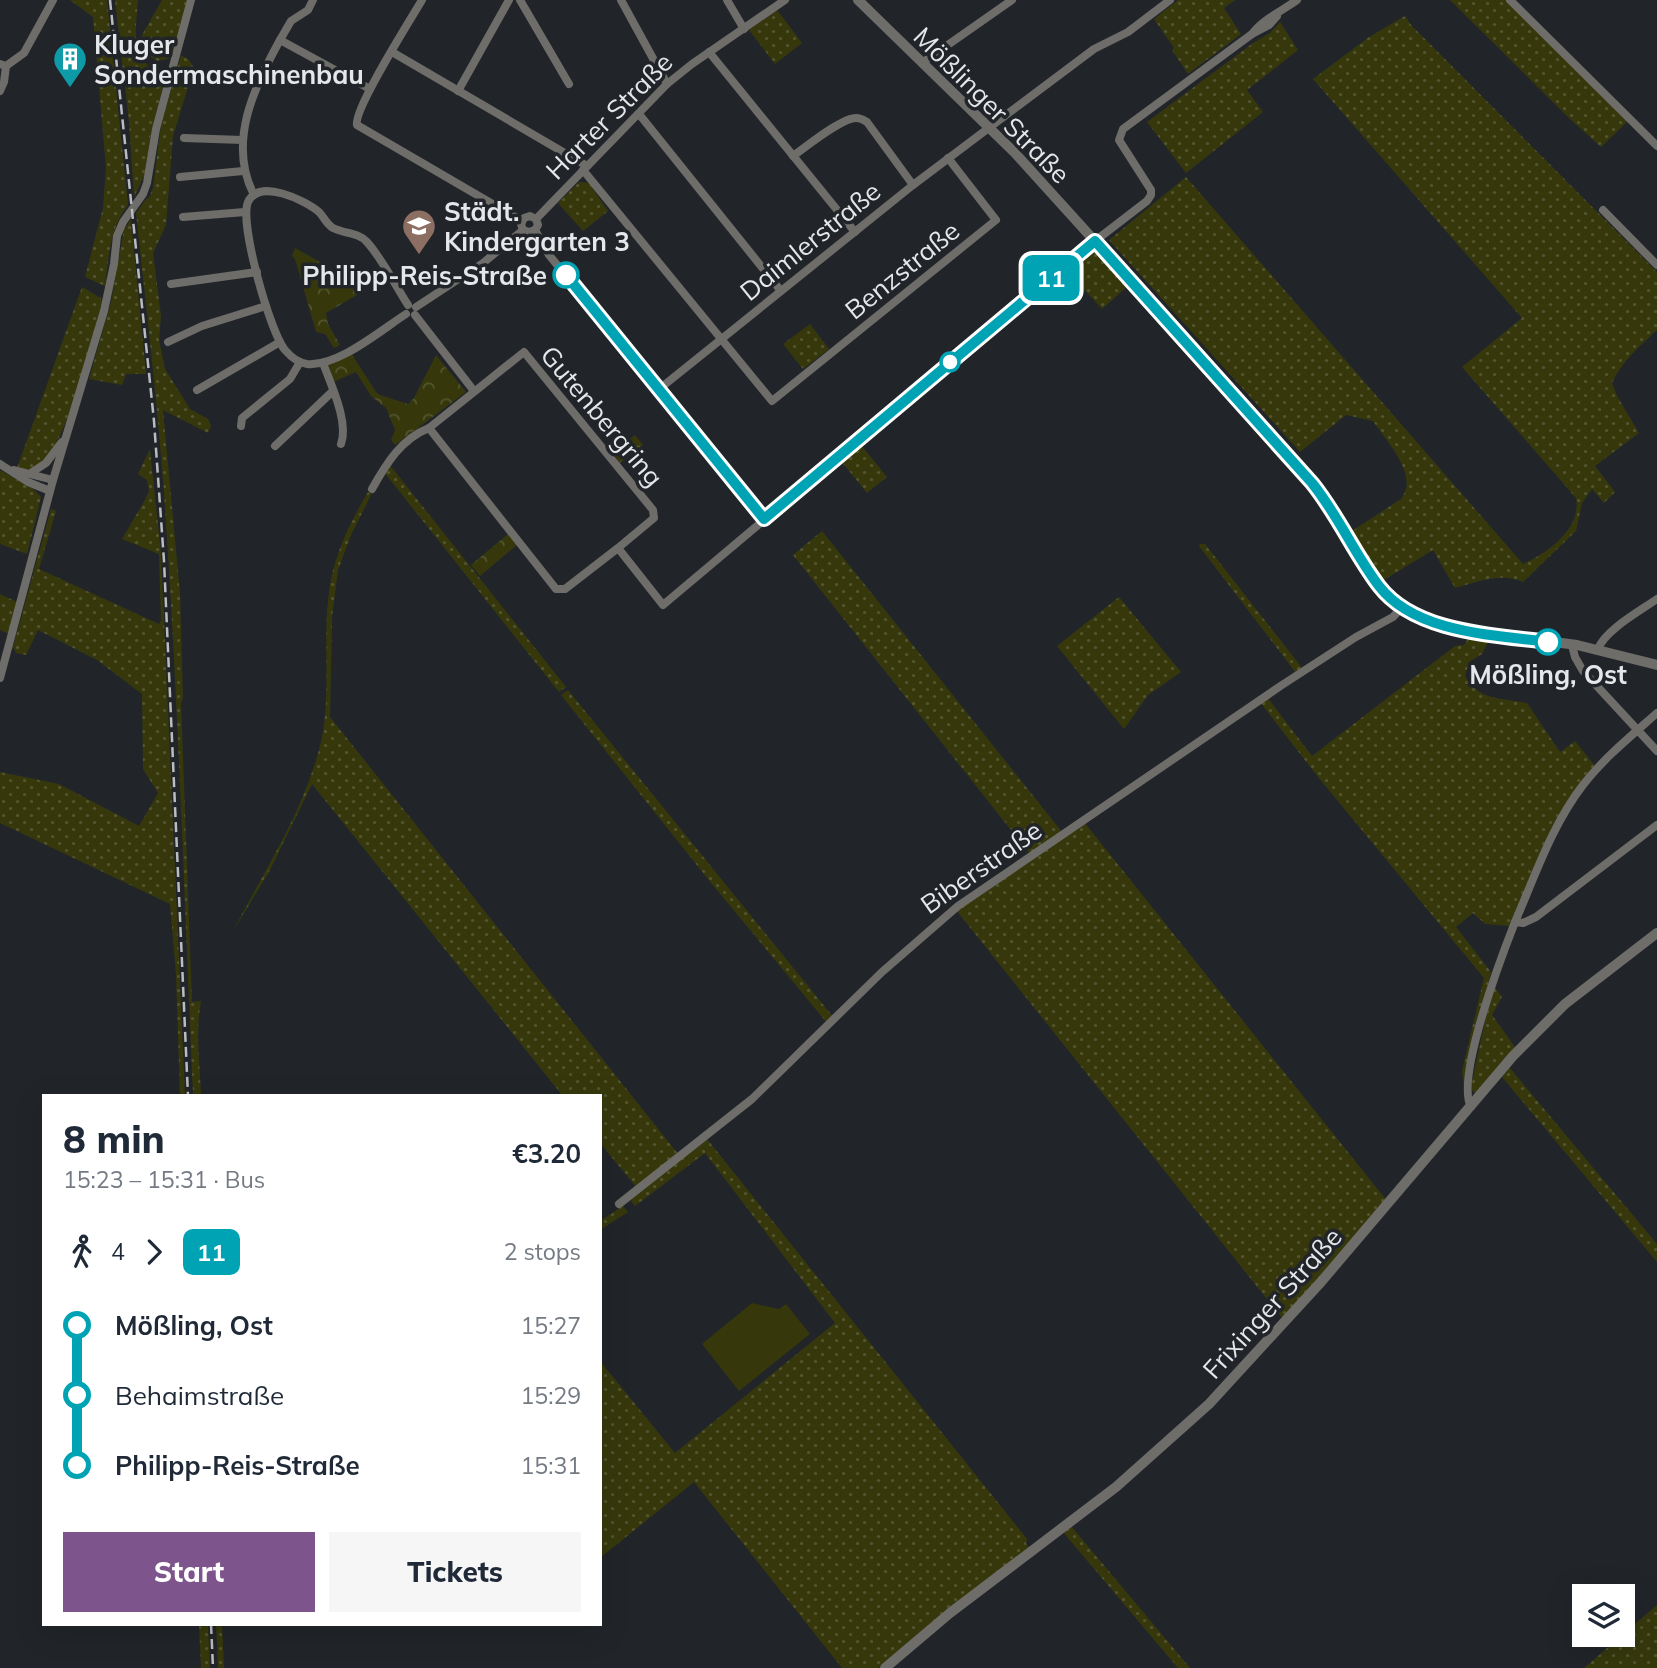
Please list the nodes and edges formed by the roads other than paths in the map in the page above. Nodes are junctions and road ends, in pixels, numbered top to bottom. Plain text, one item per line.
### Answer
1 (53, 0) edge
2 (191, 0) edge
3 (313, 0) edge
4 (422, 0) edge
5 (509, 0) edge
6 (520, 0) edge
7 (621, 0) edge
8 (727, 0) edge
9 (785, 0) edge
10 (1012, 0) edge
11 (1170, 0) edge
12 (1297, 0) edge
13 (1510, 0) edge
14 (862, 1) edge
15 (744, 29) junction
16 (280, 40) junction
17 (392, 52) junction
18 (709, 52) junction
19 (922, 63) junction
20 (3, 65) edge
21 (569, 83) dead end
22 (667, 84) junction
23 (370, 89) junction
24 (0, 91) edge
25 (458, 91) junction
26 (639, 114) junction
27 (990, 128) junction
28 (184, 138) dead end
29 (243, 140) junction
30 (1657, 146) edge
31 (793, 156) junction
32 (948, 158) junction
33 (585, 168) junction
34 (243, 171) junction
35 (180, 177) dead end
36 (913, 185) junction
37 (254, 195) junction
38 (1603, 210) dead end
39 (245, 212) junction
40 (183, 217) dead end
41 (536, 219) junction
42 (523, 225) junction
43 (535, 230) junction
44 (855, 232) junction
45 (1095, 241) junction
46 (1657, 265) edge
47 (257, 272) junction
48 (171, 284) dead end
49 (781, 291) junction
50 (266, 306) junction
51 (411, 310) junction
52 (721, 340) junction
53 (169, 342) dead end
54 (280, 342) junction
55 (300, 362) junction
56 (323, 363) junction
57 (197, 390) dead end
58 (658, 390) junction
59 (333, 391) junction
60 (474, 391) junction
61 (241, 426) dead end
62 (429, 428) junction
63 (66, 436) junction
64 (341, 443) dead end
65 (275, 446) dead end
66 (0, 464) edge
67 (11, 469) junction
68 (30, 473) junction
69 (53, 480) junction
70 (372, 489) dead end
71 (50, 491) junction
72 (764, 519) junction
73 (618, 548) junction
74 (1657, 599) edge
75 (1402, 607) junction
76 (1572, 645) junction
77 (1598, 649) junction
78 (1657, 665) edge
79 (0, 678) edge
80 (1657, 713) edge
81 (1637, 730) junction
82 (1657, 751) edge
83 (1657, 825) edge
84 (1515, 922) junction
85 (1657, 933) edge
86 (1471, 1107) junction
87 (619, 1204) dead end
88 (885, 1668) edge

1 - 20 street
2 - 63 street
3 - 16 street
4 - 17 street
5 - 25 street
6 - 21 street
7 - 22 street
8 - 15 street
9 - 15 street, Harter Straße
10 - 19 street
11 - 27 street, Daimlerstraße
12 - 45 street
13 - 30 street
14 - 19 street, Mößlinger Straße
15 - 18 street, Harter Straße
16 - 23 street
16 - 29 street
17 - 23 street
17 - 25 street
18 - 22 street, Harter Straße
18 - 31 street
19 - 27 street, Mößlinger Straße
20 - 24 street
22 - 26 street, Harter Straße
23 - 42 street
25 - 33 street
26 - 33 street, Harter Straße
26 - 49 street
27 - 32 street, Daimlerstraße
27 - 45 street, Mößlinger Straße
28 - 29 street
29 - 34 street
31 - 36 street
31 - 44 street
32 - 36 street, Daimlerstraße
32 - 52 street, Benzstraße
33 - 41 street, Harter Straße
33 - 52 street
34 - 35 street
34 - 37 street
36 - 44 street, Daimlerstraße
37 - 39 street
37 - 51 street
38 - 46 street
39 - 40 street
39 - 47 street
41 - 42 street
41 - 43 street
42 - 43 street
42 - 51 street
43 - 58 street
44 - 49 street, Daimlerstraße
45 - 72 street
45 - 75 street, Mößlinger Straße
47 - 48 street
47 - 50 street
49 - 52 street, Daimlerstraße
50 - 53 street
50 - 54 street
51 - 56 street
51 - 60 street
52 - 58 street, Daimlerstraße
54 - 55 street
54 - 57 street
55 - 56 street
55 - 61 street
56 - 59 street
58 - 72 street
59 - 64 street
59 - 65 street
60 - 62 street, Gutenbergring
60 - 73 street, Gutenbergring
62 - 70 street, Gutenbergring
62 - 73 street, Gutenbergring
63 - 68 street
63 - 69 street
66 - 67 street
67 - 68 street
67 - 71 street
68 - 69 street
69 - 71 street
71 - 79 street
72 - 73 street
74 - 77 street
75 - 76 street
75 - 87 street, Biberstraße
76 - 77 street
76 - 81 street
77 - 78 street
80 - 81 street
81 - 82 street
81 - 84 street
83 - 84 street
84 - 86 street
85 - 86 street, Frixinger Straße
86 - 88 street, Frixinger Straße

